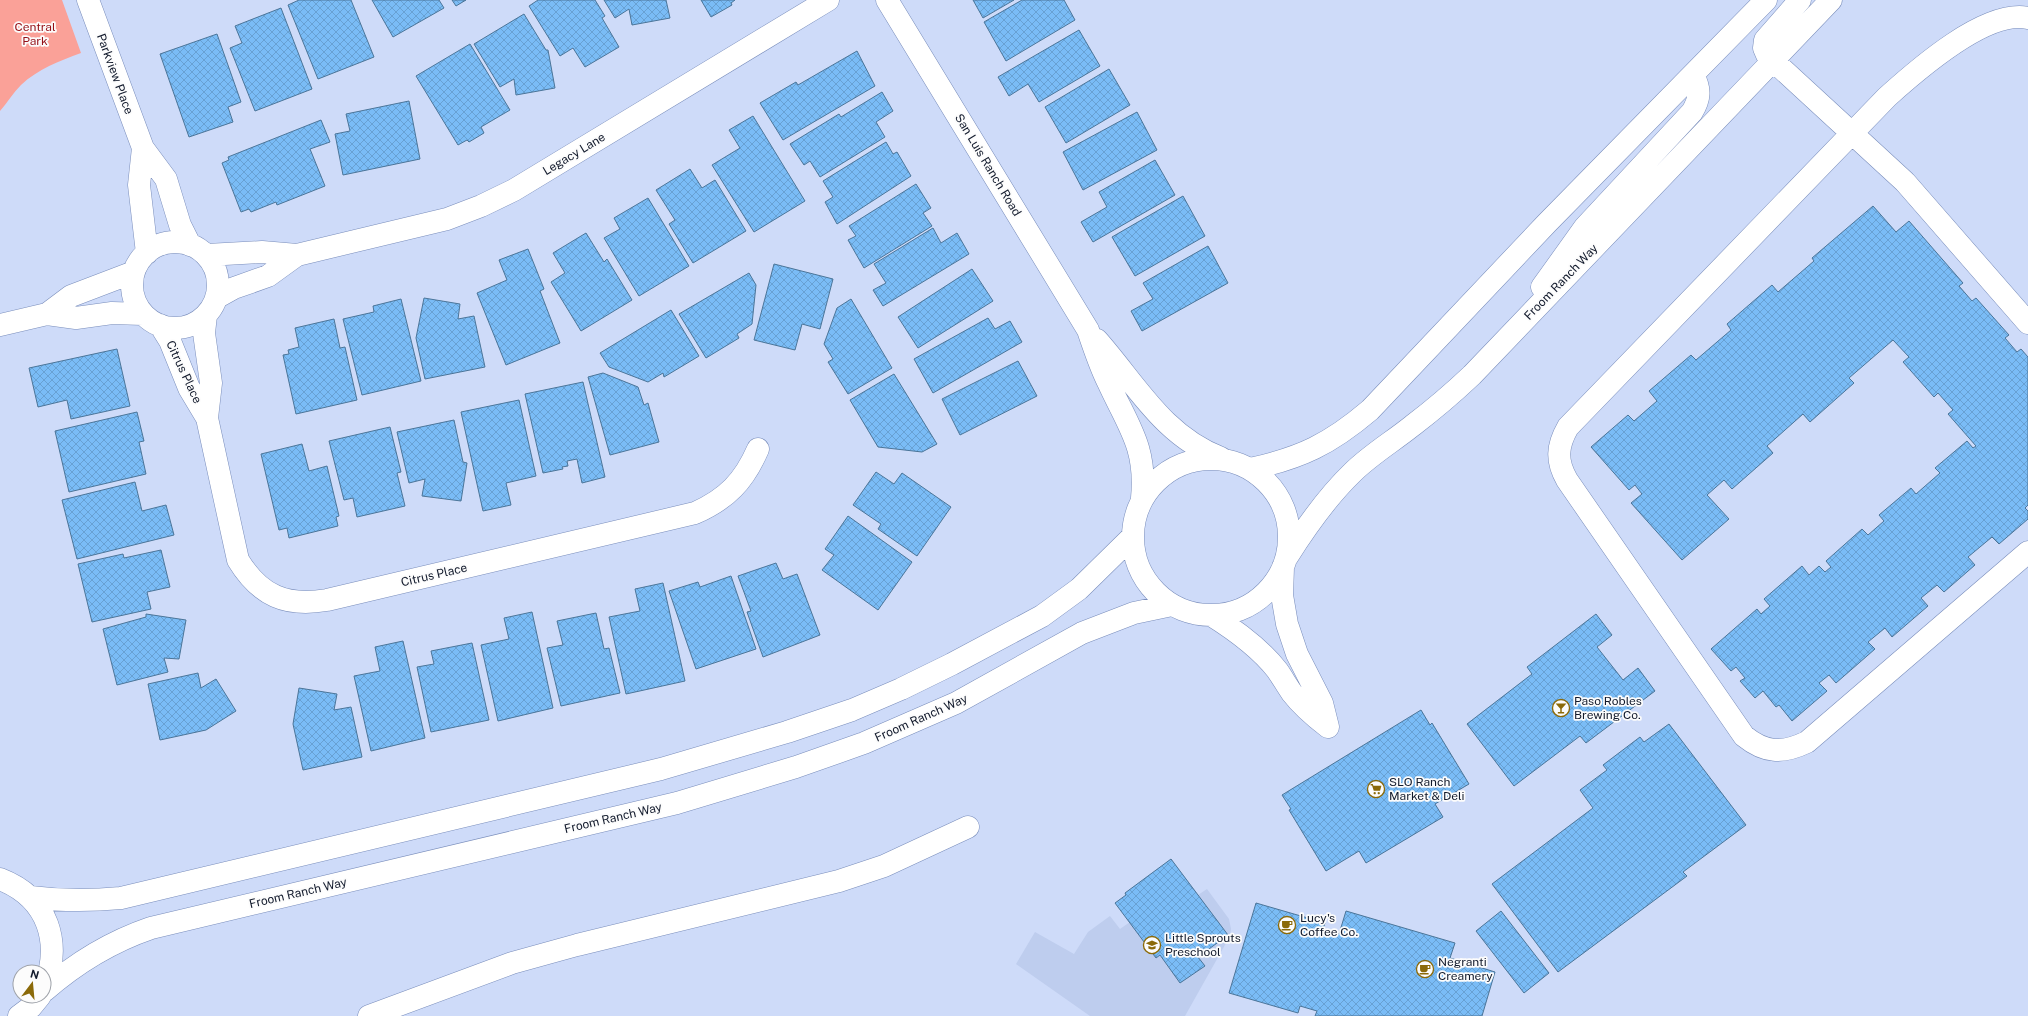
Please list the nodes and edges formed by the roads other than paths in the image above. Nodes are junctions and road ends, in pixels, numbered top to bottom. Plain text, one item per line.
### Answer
1 (88, 0) edge
2 (828, 0) edge
3 (887, 0) edge
4 (1766, 0) edge
5 (1800, 0) edge
6 (1831, 0) edge
7 (2028, 18) edge
8 (1772, 61) junction
9 (1693, 75) junction
10 (1852, 133) junction
11 (143, 148) junction
12 (198, 250) junction
13 (147, 253) junction
14 (297, 255) junction
15 (134, 272) junction
16 (211, 307) junction
17 (48, 314) junction
18 (152, 320) junction
19 (1523, 323) junction
20 (2028, 323) edge
21 (0, 325) edge
22 (1088, 330) junction
23 (207, 418) junction
24 (758, 449) dead end
25 (1240, 466) junction
26 (1142, 498) junction
27 (1132, 537) junction
28 (2028, 552) edge
29 (1285, 562) junction
30 (1172, 605) junction
31 (1211, 615) junction
32 (968, 828) dead end
33 (11, 883) edge
34 (52, 964) edge
35 (52, 983) edge
36 (33, 1004) edge
37 (19, 1016) edge
38 (369, 1016) edge

1 - 11 street, Parkview Place
2 - 14 street, Legacy Lane
3 - 22 street, San Luis Ranch Road
4 - 9 street
5 - 8 street
6 - 8 street, Froom Ranch Way
7 - 10 street
8 - 10 street
8 - 19 street, Froom Ranch Way
9 - 19 street
9 - 25 street
10 - 20 street
10 - 28 street
11 - 12 street, Parkview Place
11 - 13 street, Parkview Place
12 - 13 street
12 - 14 street, Legacy Lane
12 - 16 street
13 - 15 street
14 - 16 street, Legacy Lane
15 - 17 street
15 - 18 street
16 - 18 street
16 - 23 street, Citrus Place
17 - 18 street
17 - 21 street
18 - 23 street, Citrus Place
19 - 29 street, Froom Ranch Way
22 - 25 street, San Luis Ranch Road
22 - 26 street, San Luis Ranch Road
23 - 24 street, Citrus Place
25 - 26 street
25 - 29 street, San Luis Ranch Road
26 - 27 street
27 - 30 street
27 - 33 street
29 - 31 street, Froom Ranch Way
29 - 31 street, San Luis Ranch Road
30 - 31 street
30 - 35 street, Froom Ranch Way
32 - 38 street
33 - 34 street
36 - 37 street

